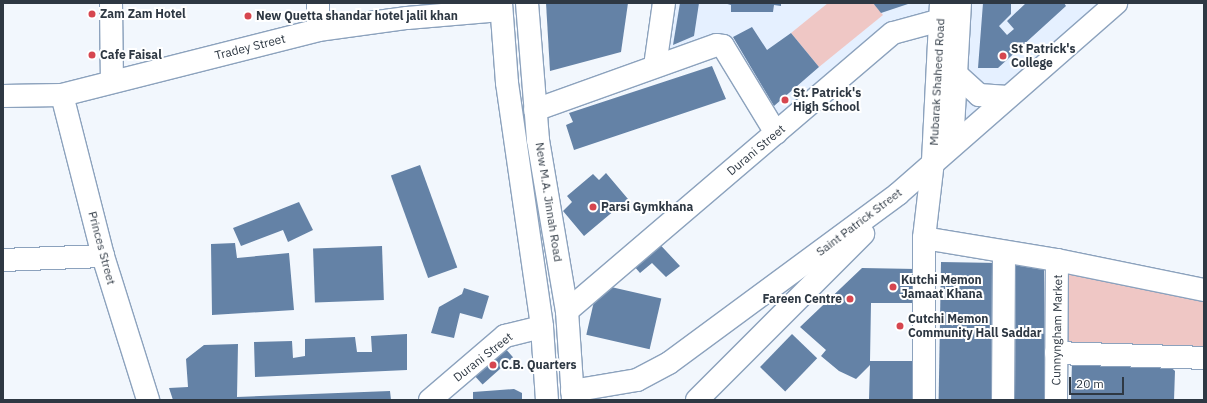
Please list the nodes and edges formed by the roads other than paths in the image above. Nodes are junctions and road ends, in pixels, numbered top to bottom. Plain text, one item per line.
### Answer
1 (111, 3) edge
2 (318, 3) edge
3 (527, 3) edge
4 (664, 3) edge
5 (1116, 3) edge
6 (501, 7) edge
7 (950, 10) edge
8 (318, 30) junction
9 (655, 66) junction
10 (957, 74) junction
11 (112, 81) junction
12 (62, 95) junction
13 (3, 96) edge
14 (1008, 97) junction
15 (510, 104) junction
16 (535, 104) junction
17 (776, 133) junction
18 (538, 140) junction
19 (952, 146) junction
20 (516, 148) junction
21 (933, 161) junction
22 (898, 194) junction
23 (924, 238) junction
24 (1004, 254) junction
25 (103, 256) junction
26 (3, 260) edge
27 (1057, 260) junction
28 (1204, 290) edge
29 (567, 311) junction
30 (542, 327) junction
31 (1056, 353) junction
32 (1204, 358) edge
33 (572, 395) edge
34 (148, 400) edge
35 (430, 400) edge
36 (547, 400) edge
37 (697, 400) edge
38 (924, 400) edge
39 (1003, 400) edge
40 (1056, 400) edge

1 - 11 street
2 - 8 street
3 - 16 street, New M.A. Jinnah Road
4 - 9 street
5 - 14 street, Saint Patrick Street
6 - 8 street, Tradey Street
6 - 15 street, New M.A. Jinnah Road
7 - 10 street, Mubarak Shaheed Road
7 - 17 street, Durani Street
7 - 21 street, Mubarak Shaheed Road
8 - 11 street, Tradey Street
9 - 16 street
9 - 17 street
10 - 14 street
10 - 19 street, Mubarak Shaheed Road
11 - 12 street, Tradey Street
12 - 13 street, Tradey Street
12 - 25 street, Princes Street
14 - 19 street, Saint Patrick Street
15 - 16 street
15 - 20 street, New M.A. Jinnah Road
16 - 18 street, New M.A. Jinnah Road
17 - 29 street, Durani Street
18 - 20 street
18 - 29 street, New M.A. Jinnah Road
19 - 21 street, Saint Patrick Street
20 - 30 street, New M.A. Jinnah Road
21 - 22 street, Saint Patrick Street
21 - 23 street, Mubarak Shaheed Road
22 - 33 street, Saint Patrick Street
22 - 37 street
23 - 24 street
23 - 38 street, Mubarak Shaheed Road
24 - 27 street
24 - 39 street
25 - 26 street
25 - 34 street, Princes Street
27 - 28 street
27 - 31 street, Cunnyngham Market
29 - 33 street, New M.A. Jinnah Road
30 - 35 street, Durani Street
30 - 36 street, New M.A. Jinnah Road
31 - 32 street
31 - 40 street, Cunnyngham Market

